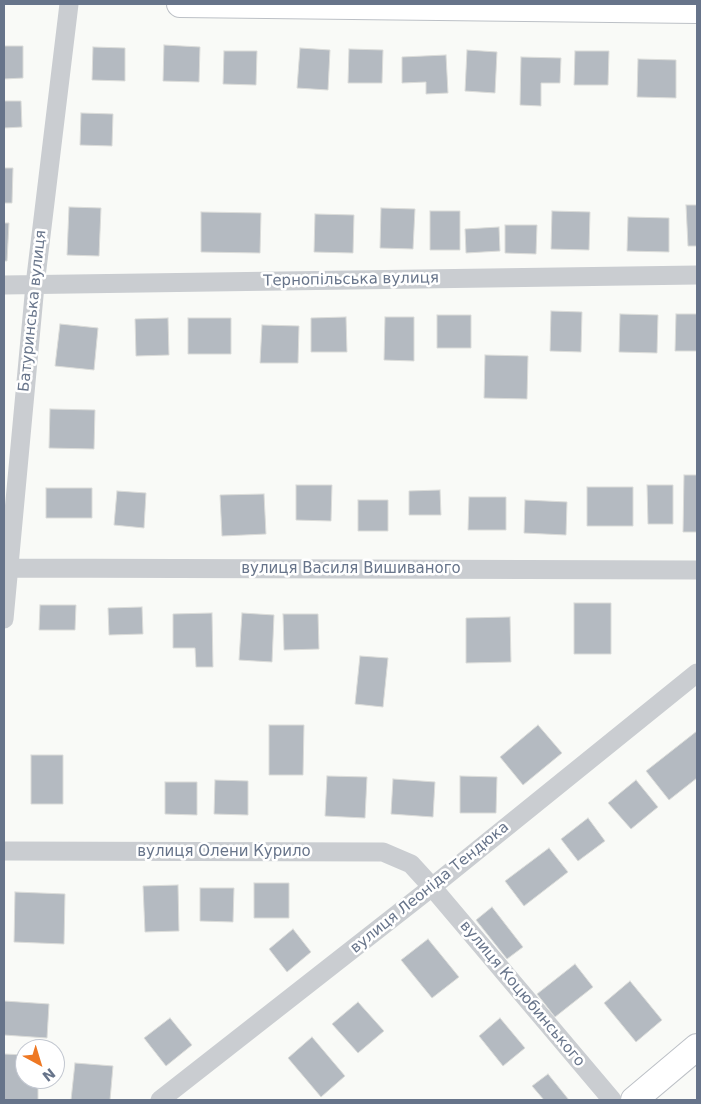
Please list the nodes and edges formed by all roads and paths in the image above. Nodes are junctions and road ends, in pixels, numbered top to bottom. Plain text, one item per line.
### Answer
1 (69, 4) edge
2 (180, 4) edge
3 (697, 10) edge
4 (697, 275) edge
5 (4, 285) edge
6 (35, 285) junction
7 (6, 568) edge
8 (697, 570) edge
9 (4, 619) edge
10 (697, 673) edge
11 (4, 852) edge
12 (432, 887) junction
13 (697, 1047) edge
14 (160, 1100) edge
15 (612, 1100) edge
16 (634, 1100) edge

1 - 6 street, Батуринська вулиця
2 - 3 main road
4 - 6 street, Тернопільська вулиця
5 - 6 street, Тернопільська вулиця
6 - 7 street, Батуринська вулиця
7 - 8 street, вулиця Василя Вишиваного
7 - 9 street, Батуринська вулиця
10 - 12 street, вулиця Леоніда Тендюка
11 - 12 street, вулиця Олени Курило
12 - 14 street, вулиця Леоніда Тендюка
12 - 15 street, вулиця Коцюбинського
13 - 16 main road

